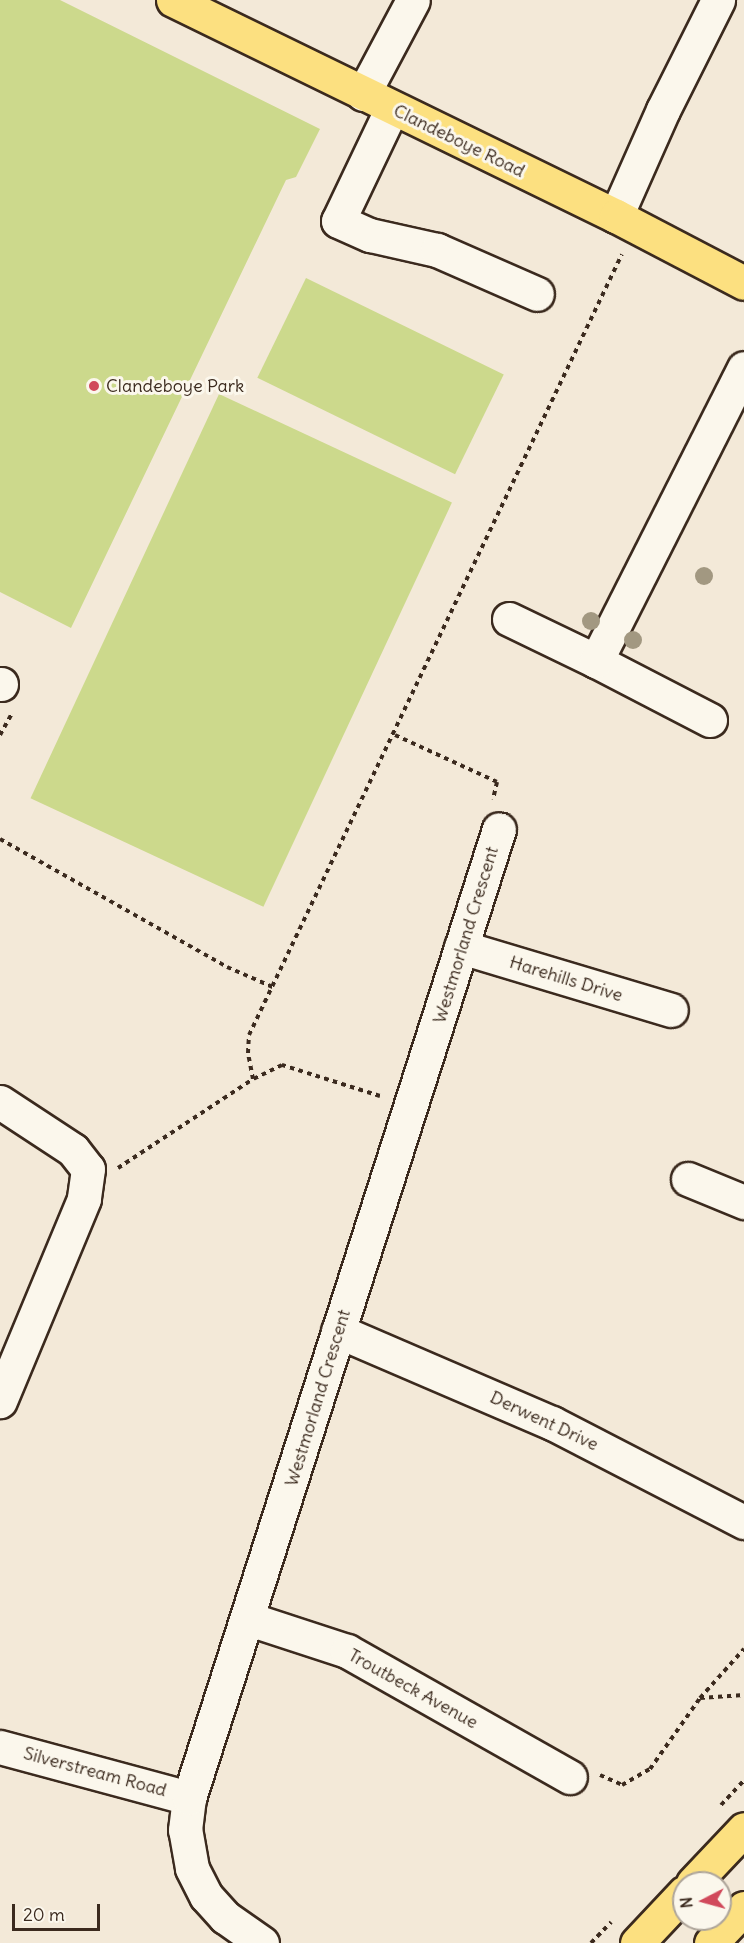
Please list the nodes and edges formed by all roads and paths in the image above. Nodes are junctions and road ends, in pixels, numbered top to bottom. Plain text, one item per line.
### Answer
1 (173, 0) edge
2 (413, 0) edge
3 (718, 0) edge
4 (363, 94) junction
5 (392, 108) junction
6 (626, 221) junction
7 (744, 283) edge
8 (537, 294) dead end
9 (744, 368) edge
10 (509, 619) dead end
11 (596, 661) junction
12 (710, 720) dead end
13 (395, 735) junction
14 (499, 829) joint
15 (0, 839) edge
16 (461, 947) junction
17 (275, 988) junction
18 (671, 1010) dead end
19 (253, 1079) junction
20 (0, 1102) edge
21 (412, 1107) junction
22 (87, 1179) junction
23 (688, 1179) dead end
24 (744, 1202) edge
25 (338, 1331) junction
26 (0, 1401) edge
27 (744, 1522) edge
28 (249, 1619) junction
29 (744, 1649) edge
30 (744, 1695) edge
31 (700, 1698) junction
32 (0, 1747) edge
33 (570, 1777) joint
34 (189, 1798) junction
35 (744, 1829) edge
36 (704, 1871) edge
37 (672, 1906) edge
38 (744, 1908) edge
39 (262, 1943) edge
40 (637, 1943) edge
41 (711, 1943) edge

1 - 4 main road, Clandeboye Road
2 - 4 street
3 - 6 street
4 - 5 main road, Clandeboye Road
5 - 6 main road, Clandeboye Road
5 - 8 street
6 - 7 main road, Clandeboye Road
6 - 13 path
9 - 11 street
10 - 11 street
11 - 12 street
13 - 14 path
13 - 17 path
14 - 16 street, Westmorland Crescent
15 - 17 path
16 - 18 street, Harehills Drive
16 - 21 street, Westmorland Crescent
17 - 19 path
19 - 21 path
19 - 22 path
20 - 22 street
21 - 25 street, Westmorland Crescent
22 - 26 street
23 - 24 street
25 - 27 street, Derwent Drive
25 - 28 street, Westmorland Crescent
28 - 33 street, Troutbeck Avenue
28 - 34 street, Westmorland Crescent
29 - 31 path
30 - 31 path
31 - 33 path
32 - 34 street, Silverstream Road
34 - 39 street, Westmorland Crescent
35 - 36 main road
37 - 40 main road
38 - 41 main road

